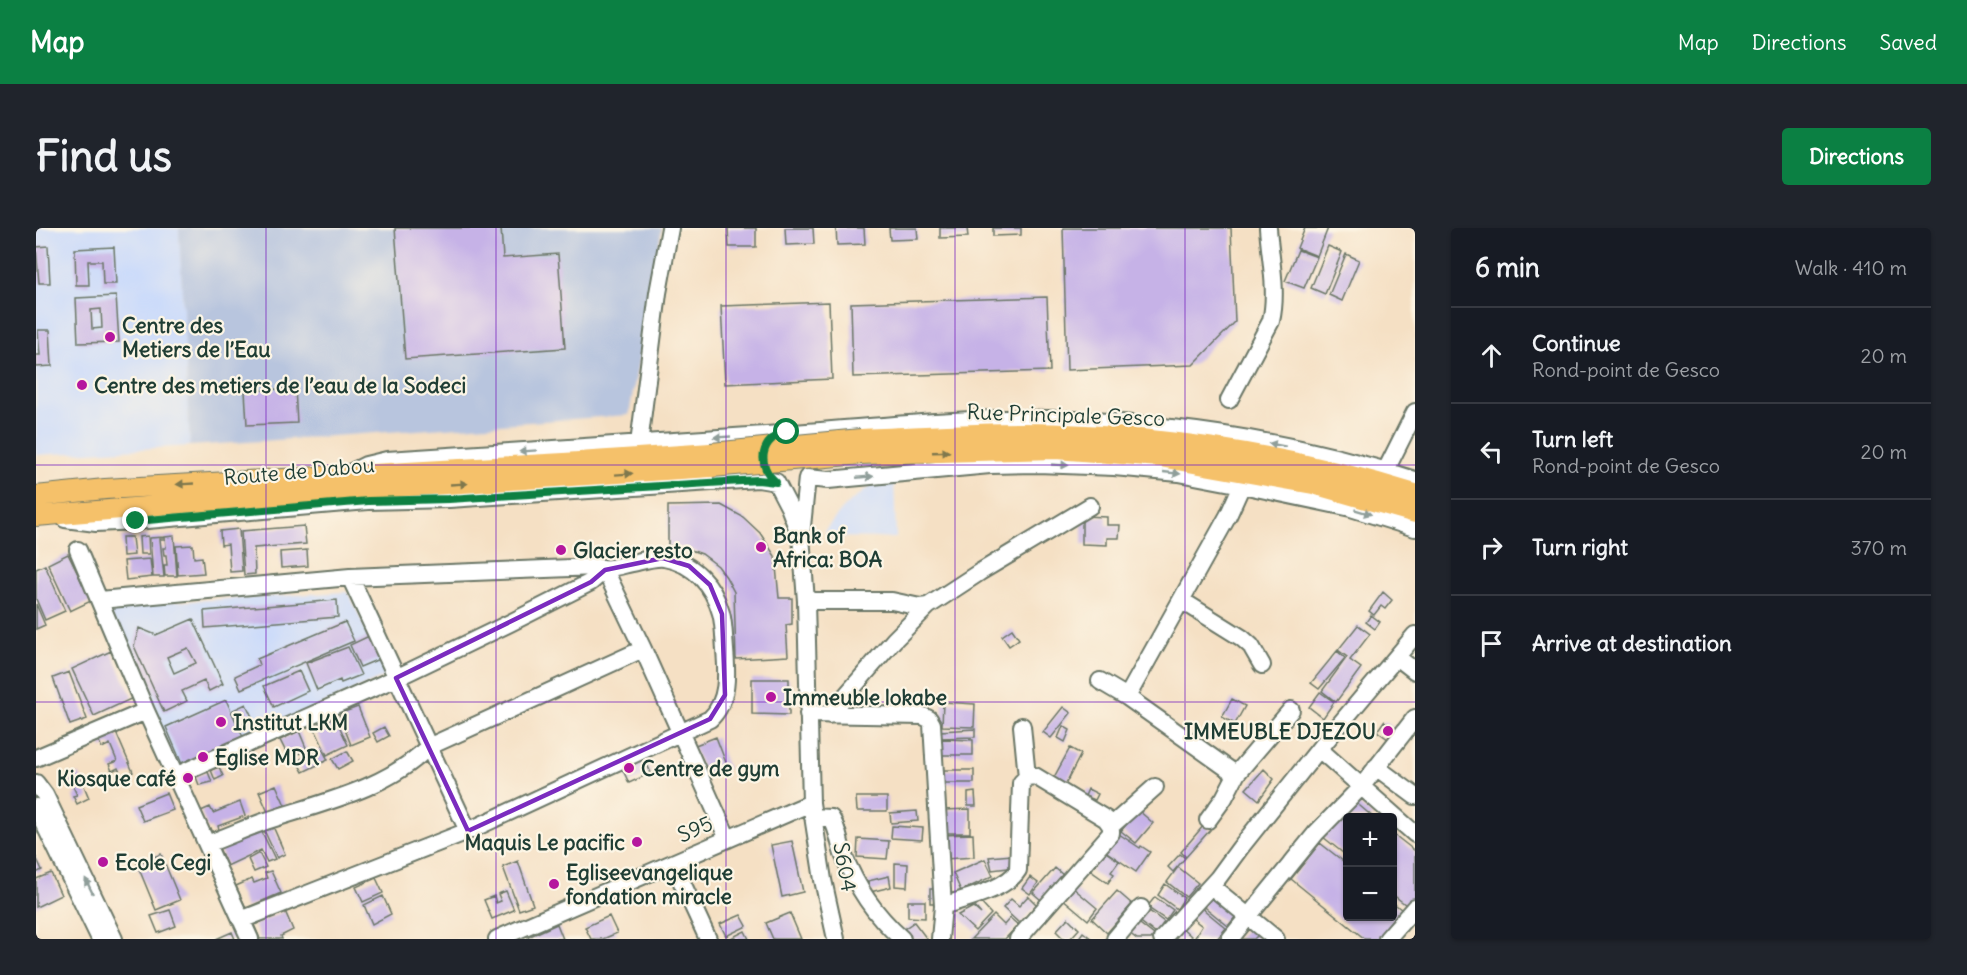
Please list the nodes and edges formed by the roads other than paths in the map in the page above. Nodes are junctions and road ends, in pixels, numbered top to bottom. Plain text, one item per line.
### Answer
1 (669, 228) edge
2 (1268, 228) edge
3 (1229, 400) dead end
4 (1415, 412) edge
5 (788, 433) junction
6 (639, 444) junction
7 (862, 446) junction
8 (565, 470) junction
9 (1386, 470) junction
10 (348, 474) junction
11 (807, 478) junction
12 (1415, 480) edge
13 (776, 482) junction
14 (1242, 485) junction
15 (1415, 494) edge
16 (36, 496) edge
17 (1090, 506) dead end
18 (1415, 513) edge
19 (40, 516) edge
20 (1415, 528) edge
21 (801, 536) junction
22 (78, 550) dead end
23 (605, 570) junction
24 (350, 577) junction
25 (100, 600) junction
26 (1181, 600) junction
27 (806, 601) junction
28 (928, 606) junction
29 (1415, 635) edge
30 (644, 650) junction
31 (1397, 657) junction
32 (1262, 665) dead end
33 (1415, 671) edge
34 (396, 678) junction
35 (1100, 681) dead end
36 (1127, 697) junction
37 (1291, 710) dead end
38 (146, 711) junction
39 (808, 714) junction
40 (829, 715) junction
41 (1415, 718) edge
42 (1022, 726) dead end
43 (680, 734) junction
44 (428, 747) junction
45 (1319, 749) junction
46 (36, 758) edge
47 (1376, 767) junction
48 (1237, 773) junction
49 (175, 776) junction
50 (1027, 777) junction
51 (36, 783) edge
52 (1362, 786) junction
53 (1155, 787) dead end
54 (1415, 796) edge
55 (36, 807) edge
56 (812, 810) junction
57 (1208, 820) dead end
58 (1111, 826) junction
59 (468, 831) junction
60 (1415, 834) edge
61 (728, 839) junction
62 (207, 844) junction
63 (673, 863) junction
64 (1211, 886) junction
65 (943, 906) junction
66 (1415, 906) edge
67 (1141, 908) dead end
68 (1249, 917) junction
69 (241, 920) junction
70 (516, 935) edge
71 (100, 939) edge
72 (114, 939) edge
73 (250, 939) edge
74 (497, 939) edge
75 (708, 939) edge
76 (836, 939) edge
77 (902, 939) edge
78 (940, 939) edge
79 (1018, 939) edge
80 (1115, 939) edge
81 (1162, 939) edge
82 (1230, 939) edge
83 (1276, 939) edge
84 (1387, 939) edge

1 - 6 street
2 - 3 street
4 - 9 street
5 -> 6 street
9 -> 5 street
5 - 11 street
5 - 13 street
6 -> 10 street
7 - 8 main road, Rue Principale Gesco, bridge
7 - 15 main road, Rue Principale Gesco
7 -> 18 main road, Rue Principale Gesco
8 - 10 main road, Route de Dabou
19 -> 8 main road, Route de Dabou
9 - 12 street
10 -> 16 main road, Route de Dabou
11 - 13 street
11 -> 14 street
11 - 21 street
13 - 19 street
13 - 21 street
14 -> 20 street
14 - 26 street
17 - 28 street
21 - 27 street, S604
22 - 25 street
23 - 24 street
23 - 30 street
23 - 34 street
23 - 43 street
24 - 25 street
24 - 34 street
25 - 38 street
26 - 32 street
26 - 36 street
27 - 28 street
27 - 39 street, S604
28 - 40 street
29 - 31 street
30 - 43 street
30 - 44 street
31 - 33 street
31 - 45 street
34 - 44 street
34 - 49 street
35 - 36 street
36 - 48 street
37 - 48 street
38 - 46 street
38 - 49 street
39 - 40 street
39 - 56 street, S604
40 - 65 street
41 - 47 street
42 - 50 street
43 - 59 street
43 - 61 street
44 - 59 street
44 - 62 street
45 - 52 street
45 - 64 street
47 - 52 street
47 - 54 street
48 - 57 street
49 - 62 street
50 - 58 street
50 - 65 street
72 -> 51 street
52 - 60 street
52 - 68 street
53 - 58 street
55 - 71 street
56 - 61 street, S95
56 - 76 street, S604
56 - 77 street
58 - 79 street
59 - 69 street
61 - 63 street, S95
62 - 69 street
63 - 70 street, S95
63 - 75 street
64 - 68 street
64 - 81 street
65 - 78 street
66 - 84 street
67 - 80 street
68 - 82 street
68 - 83 street
69 - 73 street
70 - 74 street, S95

